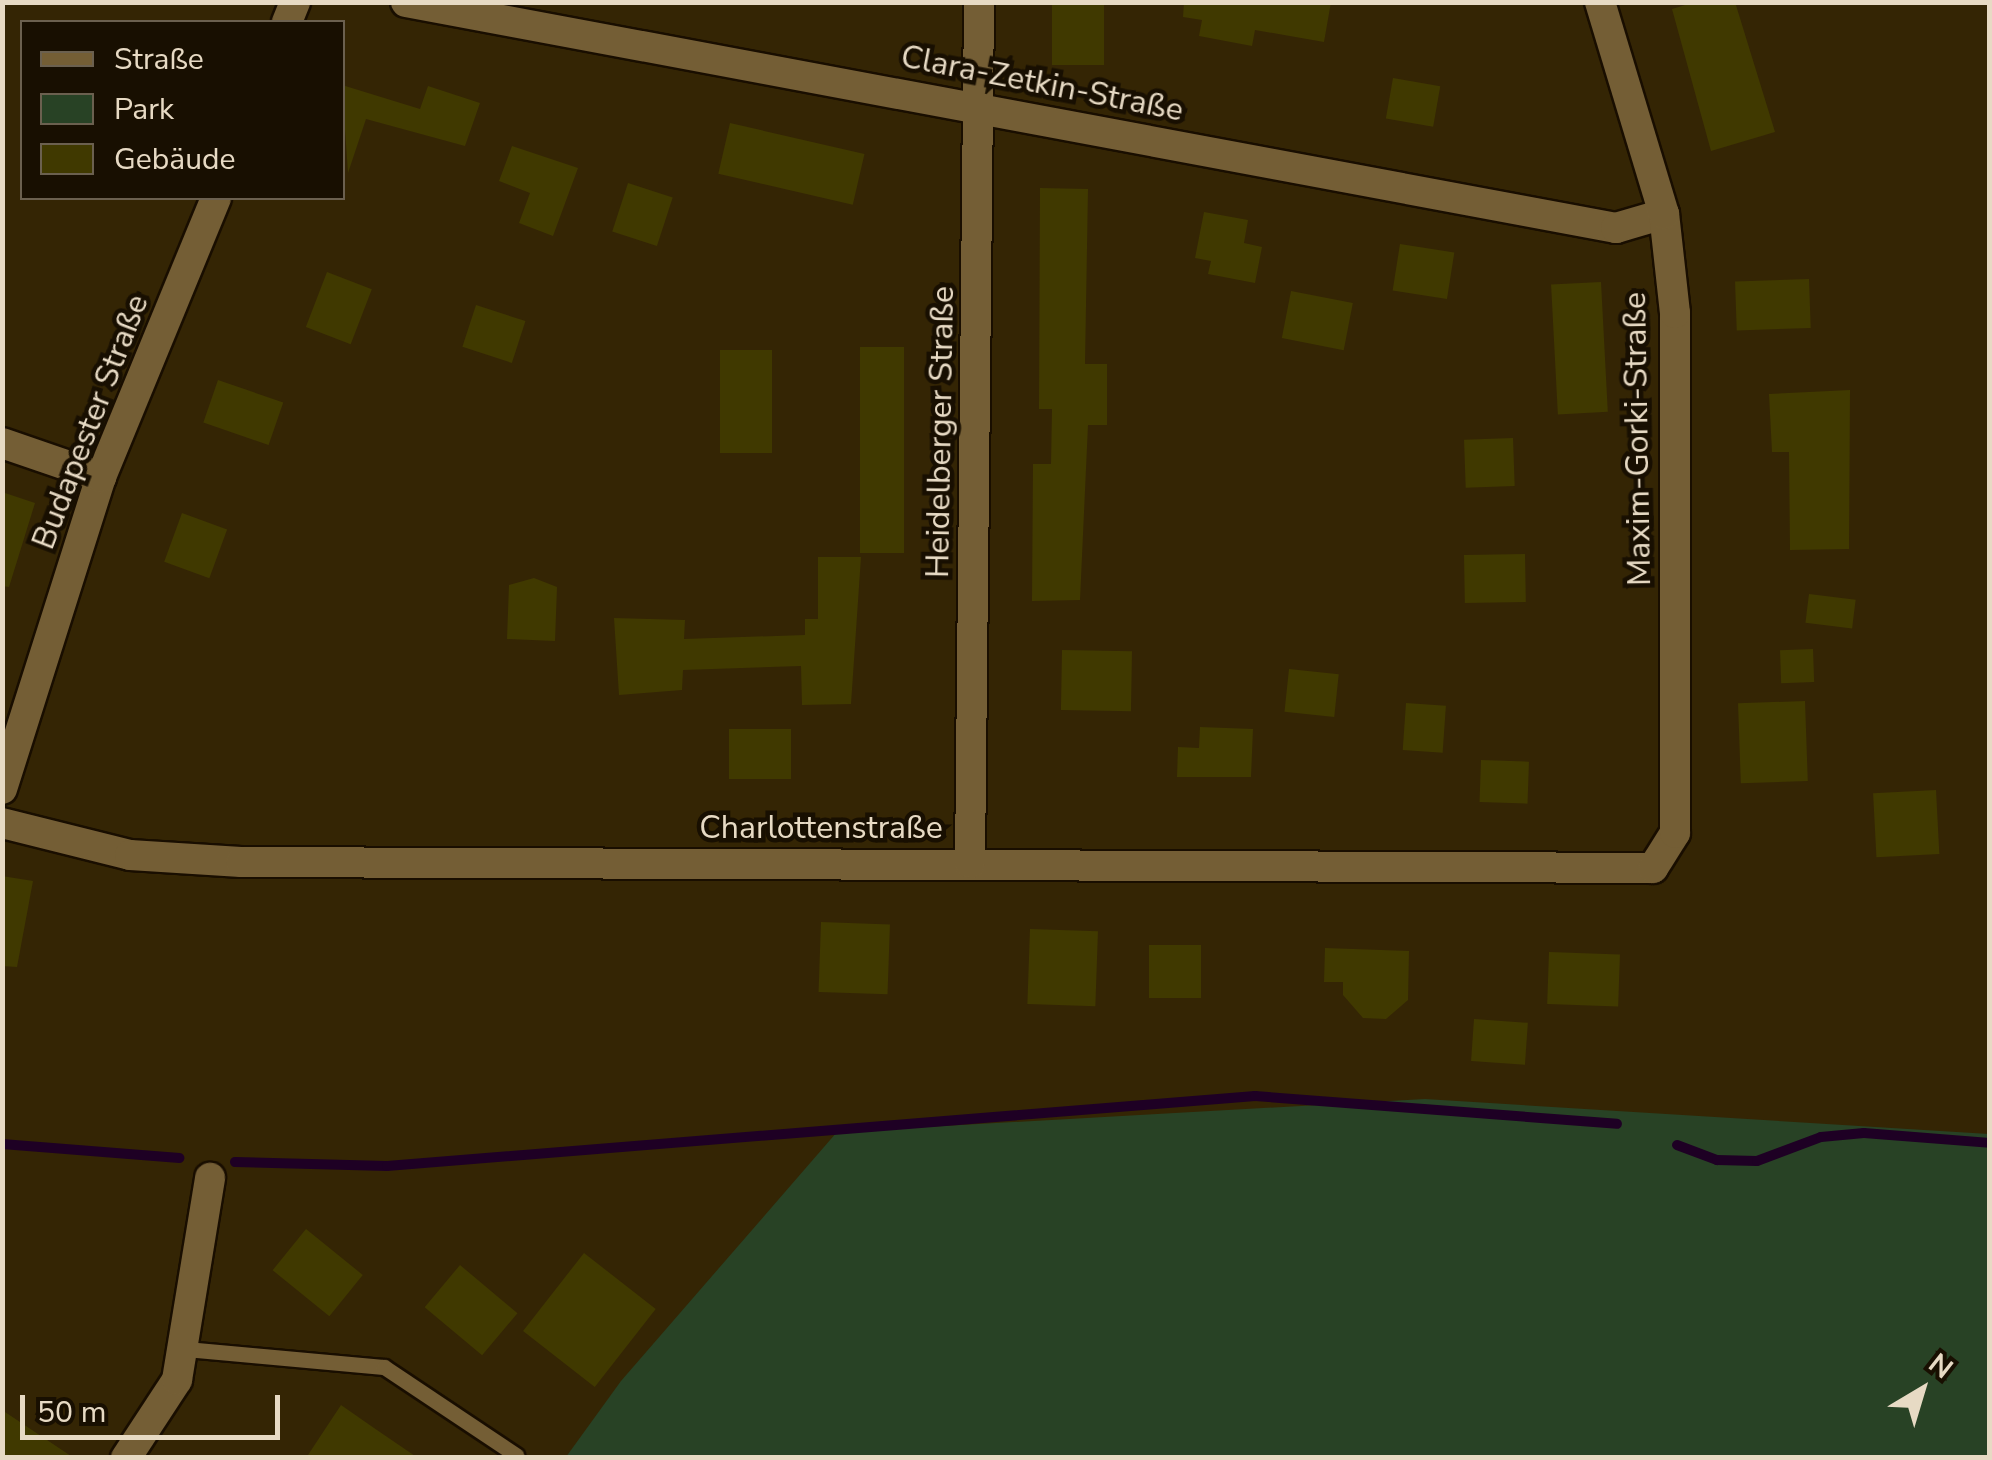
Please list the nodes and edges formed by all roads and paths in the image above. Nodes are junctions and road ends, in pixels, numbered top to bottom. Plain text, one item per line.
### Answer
1 (406, 2) edge
2 (979, 2) edge
3 (1600, 2) edge
4 (981, 108) junction
5 (215, 200) edge
6 (1664, 214) junction
7 (2, 443) edge
8 (102, 478) junction
9 (2, 789) edge
10 (2, 823) edge
11 (970, 864) junction
12 (1644, 872) joint
13 (210, 1178) dead end
14 (185, 1349) junction
15 (516, 1455) dead end
16 (126, 1458) edge

1 - 4 street, Clara-Zetkin-Straße
2 - 4 street, Heidelberger Straße
3 - 6 street, Maxim-Gorki-Straße
4 - 6 street, Clara-Zetkin-Straße
4 - 11 street, Heidelberger Straße
5 - 8 street, Budapester Straße
6 - 12 street, Maxim-Gorki-Straße
7 - 8 street
8 - 9 street, Budapester Straße
10 - 11 street, Charlottenstraße
11 - 12 street, Charlottenstraße
13 - 14 street
14 - 15 lane
14 - 16 street

